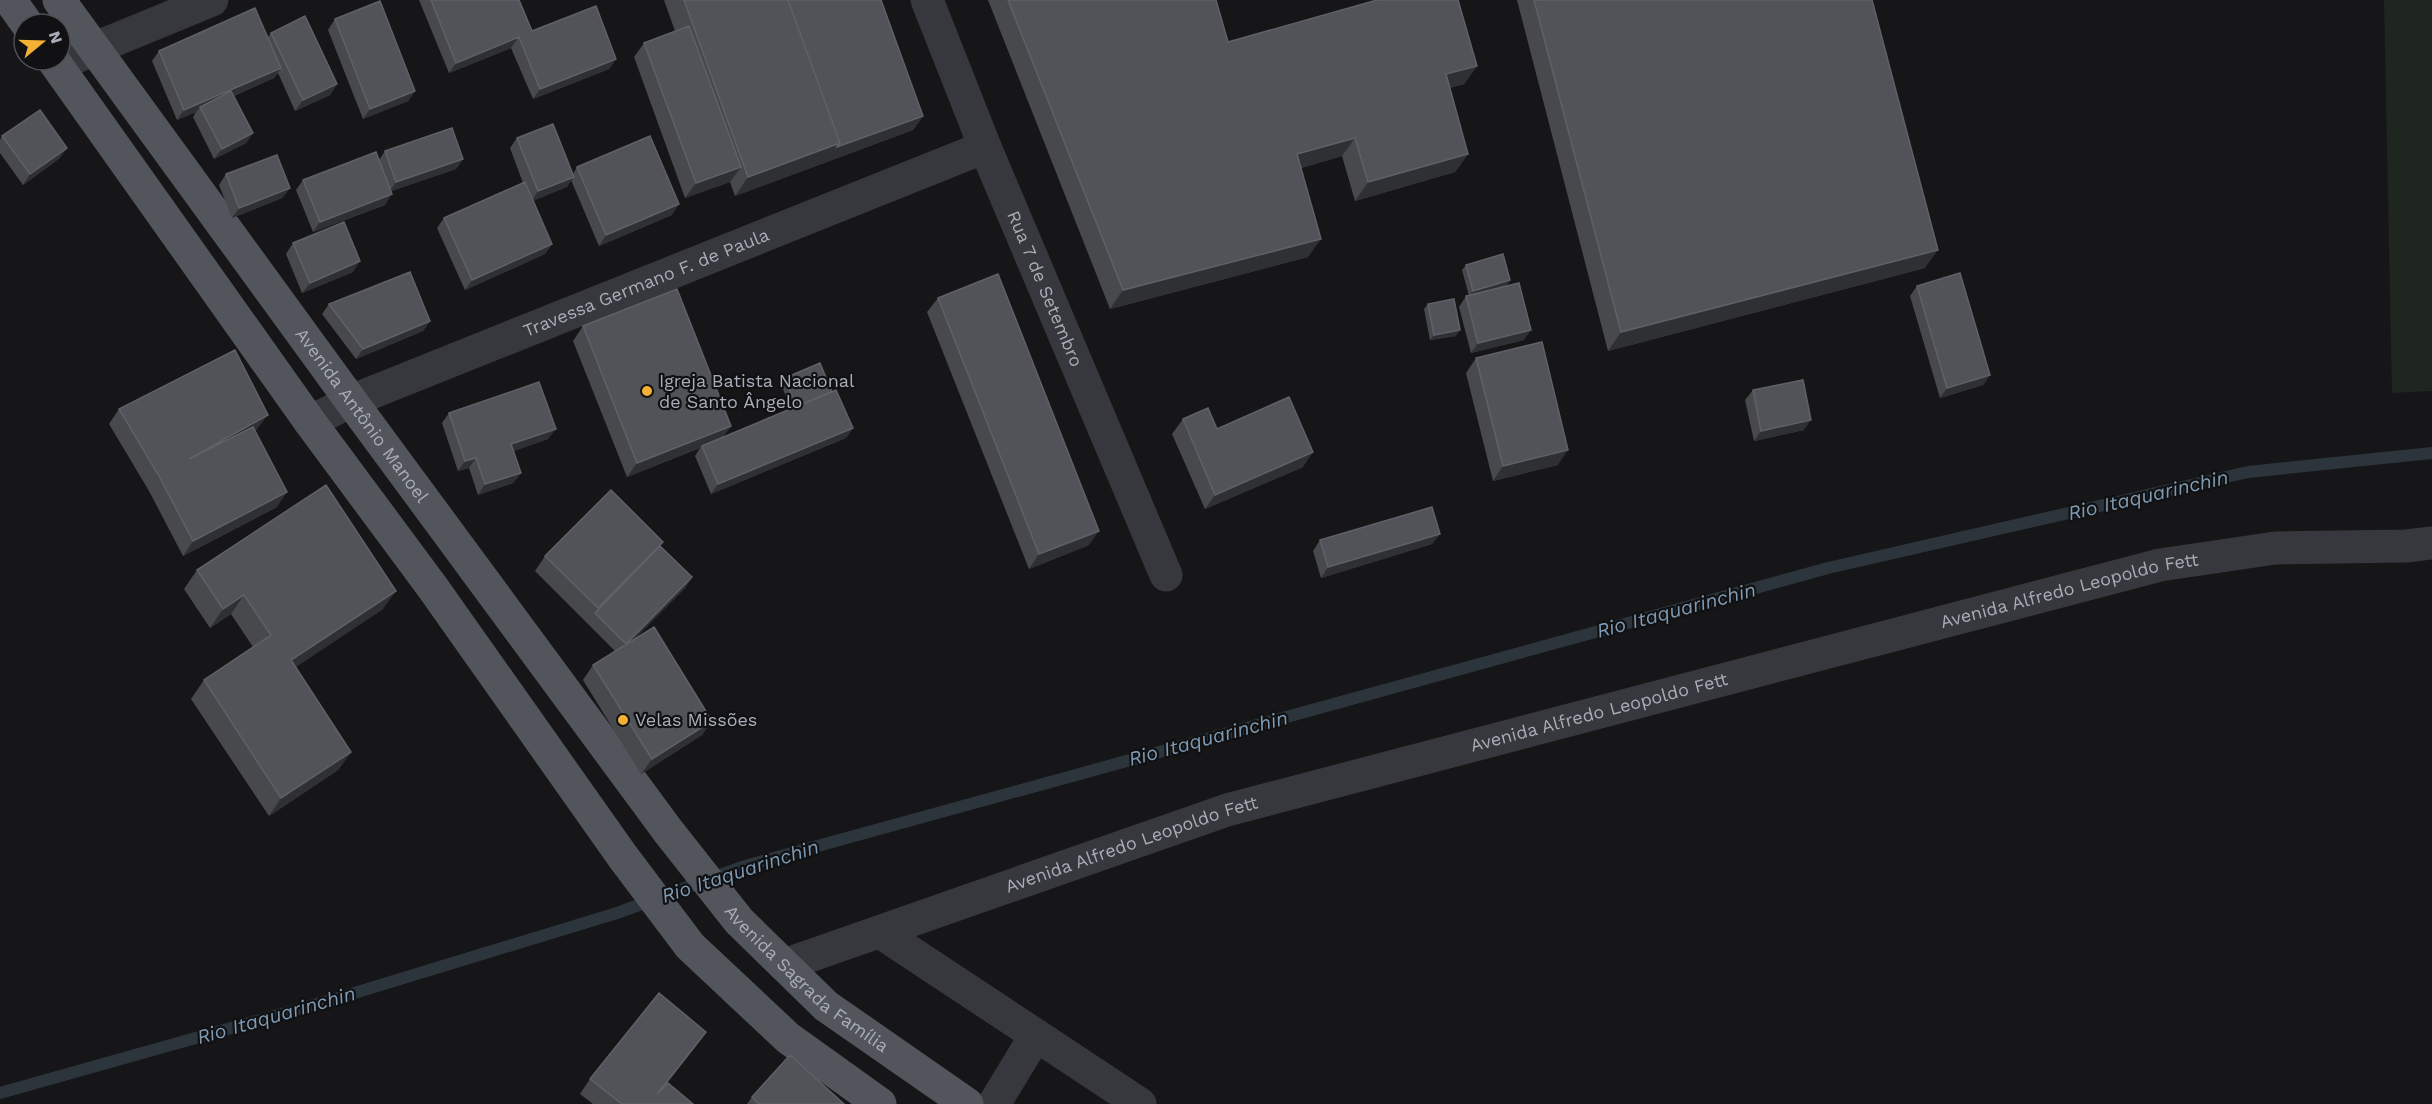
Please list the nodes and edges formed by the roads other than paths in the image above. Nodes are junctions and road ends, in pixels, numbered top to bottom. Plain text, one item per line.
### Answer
1 (58, 0) edge
2 (212, 0) edge
3 (927, 0) edge
4 (93, 49) junction
5 (72, 57) edge
6 (61, 72) edge
7 (985, 147) junction
8 (351, 401) junction
9 (310, 422) junction
10 (2432, 543) edge
11 (1166, 575) dead end
12 (668, 831) joint
13 (880, 932) junction
14 (784, 965) junction
15 (1036, 1035) junction
16 (880, 1104) edge
17 (967, 1104) edge
18 (994, 1104) edge
19 (1140, 1104) edge

1 - 4 main road, Avenida Antônio Manoel
2 - 4 street
3 - 7 street, Rua 7 de Setembro
4 - 5 street
4 - 8 main road, Avenida Antônio Manoel
6 - 9 main road
7 - 8 street, Travessa Germano F. de Paula
7 - 11 street, Rua 7 de Setembro
8 - 9 street, Travessa Germano F. de Paula
8 - 12 main road, Avenida Antônio Manoel
9 - 16 main road
10 - 13 street, Avenida Alfredo Leopoldo Fett
12 - 14 main road, Avenida Sagrada Família
13 - 14 street, Avenida Alfredo Leopoldo Fett
13 - 15 street
14 - 17 main road, Avenida Sagrada Família
15 - 18 street
15 - 19 street

